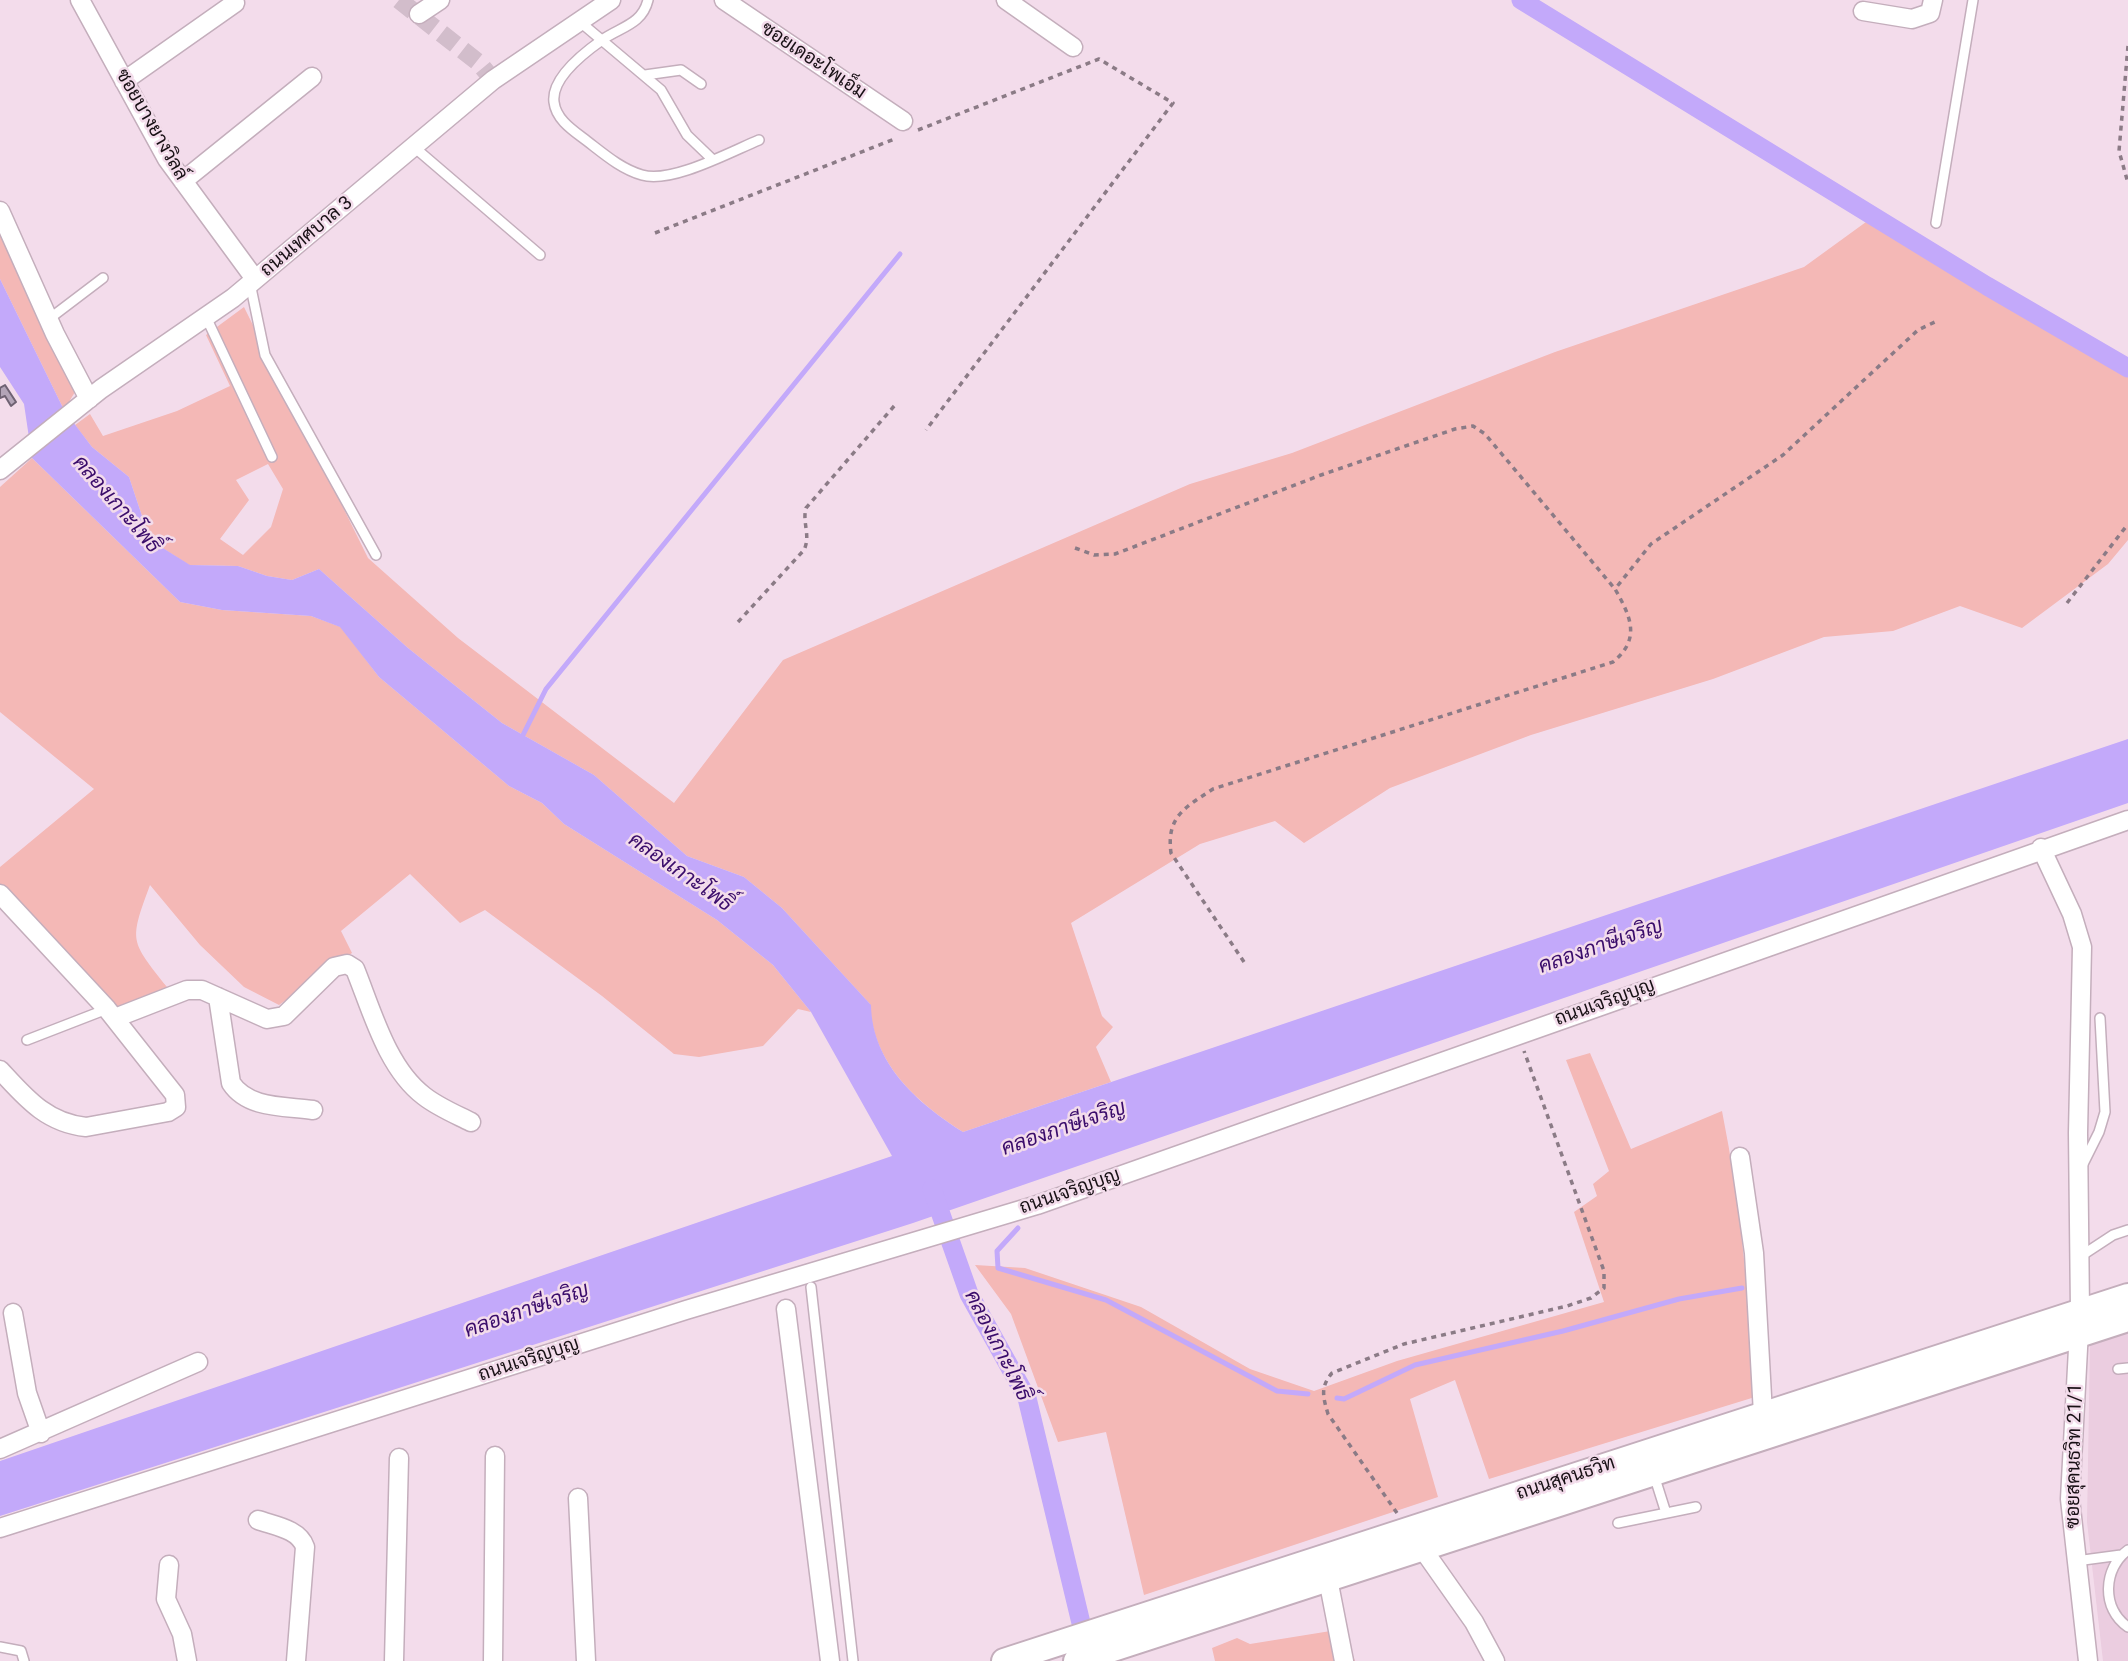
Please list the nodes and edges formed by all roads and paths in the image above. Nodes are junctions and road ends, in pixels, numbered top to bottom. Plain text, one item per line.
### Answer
1 (80, 0) edge
2 (440, 0) edge
3 (611, 0) edge
4 (648, 0) edge
5 (724, 0) edge
6 (1006, 0) edge
7 (1933, 0) edge
8 (1973, 0) edge
9 (235, 3) dead end
10 (1863, 11) dead end
11 (418, 14) dead end
12 (579, 21) junction
13 (602, 40) junction
14 (2128, 46) edge
15 (1073, 47) dead end
16 (645, 75) junction
17 (312, 77) dead end
18 (124, 81) junction
19 (701, 84) dead end
20 (903, 121) dead end
21 (759, 140) dead end
22 (414, 147) junction
23 (712, 159) junction
24 (183, 181) junction
25 (2128, 183) edge
26 (0, 211) edge
27 (1936, 223) dead end
28 (655, 233) dead end
29 (540, 255) dead end
30 (103, 278) dead end
31 (253, 281) junction
32 (205, 317) junction
33 (48, 319) junction
34 (1937, 320) dead end
35 (82, 404) junction
36 (895, 405) dead end
37 (926, 430) dead end
38 (272, 457) dead end
39 (0, 471) edge
40 (2128, 524) edge
41 (1075, 548) dead end
42 (376, 555) dead end
43 (1615, 589) junction
44 (2067, 603) dead end
45 (738, 622) dead end
46 (2128, 820) edge
47 (2041, 848) junction
48 (0, 894) edge
49 (1244, 962) dead end
50 (218, 997) junction
51 (111, 1014) junction
52 (2100, 1018) dead end
53 (1512, 1036) junction
54 (27, 1040) dead end
55 (0, 1069) edge
56 (313, 1110) dead end
57 (471, 1122) dead end
58 (1740, 1157) dead end
59 (2078, 1172) junction
60 (2128, 1230) edge
61 (2080, 1256) junction
62 (811, 1287) dead end
63 (2128, 1296) edge
64 (786, 1308) dead end
65 (13, 1313) dead end
66 (2128, 1318) edge
67 (2079, 1323) junction
68 (198, 1362) dead end
69 (1763, 1414) junction
70 (41, 1433) junction
71 (0, 1449) edge
72 (495, 1457) dead end
73 (399, 1458) dead end
74 (1653, 1473) junction
75 (578, 1498) dead end
76 (1696, 1507) dead end
77 (1666, 1513) junction
78 (258, 1520) dead end
79 (1618, 1523) dead end
80 (0, 1528) edge
81 (1416, 1539) junction
82 (2125, 1552) edge
83 (2076, 1561) junction
84 (169, 1565) dead end
85 (1328, 1579) junction
86 (2128, 1627) edge
87 (0, 1647) edge
88 (24, 1661) edge
89 (187, 1661) edge
90 (296, 1661) edge
91 (394, 1661) edge
92 (493, 1661) edge
93 (586, 1661) edge
94 (830, 1661) edge
95 (853, 1661) edge
96 (1004, 1661) edge
97 (1079, 1661) edge
98 (1344, 1661) edge
99 (1494, 1661) edge
100 (2088, 1661) edge

1 - 18 street, ซอยบางยางวิลล์
2 - 11 street
3 - 12 street, ถนนเทศบาล 3
4 - 13 lane
5 - 20 street, ซอยเดอะโพเอ็ม
6 - 15 street
7 - 10 street
8 - 27 lane
9 - 18 street
12 - 13 lane
12 - 22 street, ถนนเทศบาล 3
13 - 16 lane
13 - 23 lane
14 - 25 path
16 - 19 lane
16 - 23 lane
17 - 24 street
18 - 24 street, ซอยบางยางวิลล์
21 - 23 lane
22 - 29 lane
22 - 31 street, ถนนเทศบาล 3
24 - 31 street, ซอยบางยางวิลล์
26 - 33 street
28 - 37 path
30 - 33 lane
31 - 32 street, ถนนเทศบาล 3
31 - 42 lane
32 - 35 street, ถนนเทศบาล 3
32 - 38 lane
33 - 35 street
34 - 43 path
35 - 39 street, ถนนเทศบาล 3
36 - 45 path
40 - 44 path
41 - 43 path
43 - 49 path
46 - 47 street, ถนนเจริญบุญ
47 - 53 street, ถนนเจริญบุญ
47 - 59 street, ซอยสุคนธวิท 21/1
48 - 51 street
50 - 51 street
50 - 56 street
50 - 57 street
51 - 54 lane
51 - 55 street
52 - 59 lane
53 - 80 street, ถนนเจริญบุญ
53 - 81 path
58 - 69 street
59 - 61 street, ซอยสุคนธวิท 21/1
60 - 61 lane
61 - 67 street, ซอยสุคนธวิท 21/1
62 - 95 lane
63 - 67 main road, ถนนสุคนธวิท
64 - 94 street
65 - 70 street
66 - 67 main road, ถนนสุคนธวิท
67 - 69 main road, ถนนสุคนธวิท
67 - 74 main road, ถนนสุคนธวิท
67 - 83 street, ซอยสุคนธวิท 21/1
68 - 70 street
69 - 81 main road, ถนนสุคนธวิท
70 - 71 street
72 - 92 street
73 - 91 street
74 - 77 lane
74 - 81 main road, ถนนสุคนธวิท
75 - 93 street
76 - 77 lane
77 - 79 lane
78 - 90 street
81 - 85 main road, ถนนสุคนธวิท
81 - 96 main road, ถนนสุคนธวิท
81 - 99 street
82 - 83 lane
82 - 86 lane
83 - 100 street, ซอยสุคนธวิท 21/1
84 - 89 street
85 - 97 main road, ถนนสุคนธวิท
85 - 98 street
87 - 88 lane

